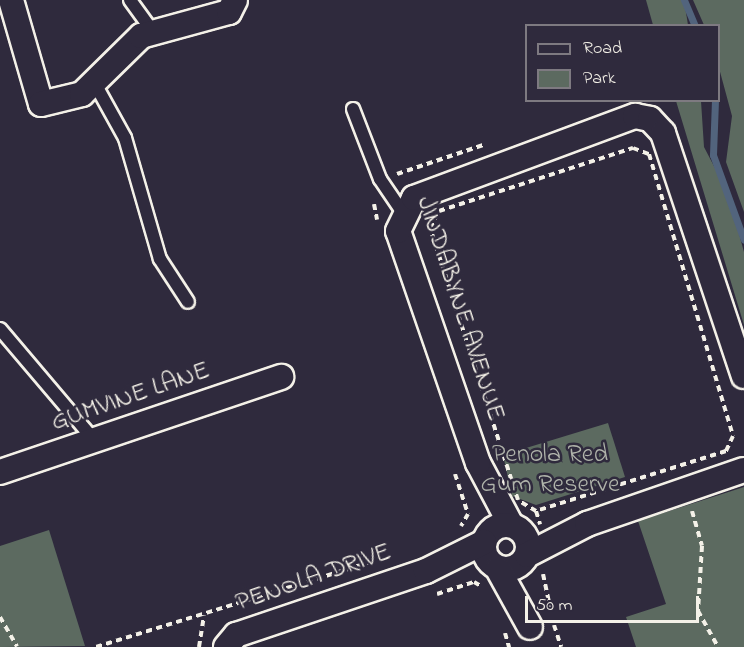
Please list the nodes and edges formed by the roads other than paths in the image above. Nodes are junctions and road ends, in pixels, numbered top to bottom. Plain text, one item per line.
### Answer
1 (11, 0) edge
2 (130, 0) edge
3 (235, 0) edge
4 (154, 33) junction
5 (94, 82) junction
6 (353, 109) dead end
7 (404, 213) junction
8 (188, 302) dead end
9 (0, 329) edge
10 (744, 376) edge
11 (281, 377) dead end
12 (94, 440) junction
13 (744, 470) edge
14 (0, 472) edge
15 (505, 547) junction
16 (226, 647) edge

1 - 5 street
2 - 4 lane
3 - 4 street
4 - 5 street
5 - 8 lane
6 - 7 lane, JINDABYNE AVENUE
7 - 10 street
7 - 15 street, JINDABYNE AVENUE
9 - 12 lane
11 - 12 street, GUMVINE LANE
12 - 14 street, GUMVINE LANE
13 - 15 street, PENOLA DRIVE
15 - 16 street, PENOLA DRIVE

